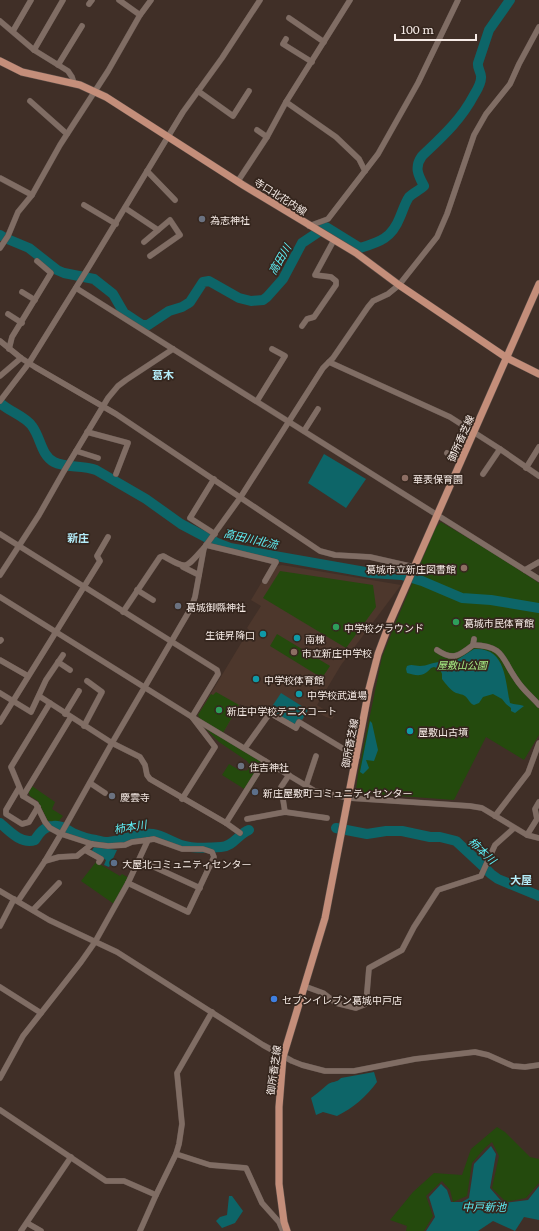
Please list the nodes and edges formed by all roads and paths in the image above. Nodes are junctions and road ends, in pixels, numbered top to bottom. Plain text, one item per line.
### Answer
1 (32, 0) edge
2 (64, 0) edge
3 (119, 0) edge
4 (151, 0) edge
5 (260, 0) edge
6 (350, 0) edge
7 (458, 0) edge
8 (140, 15) junction
9 (289, 18) dead end
10 (0, 21) edge
11 (82, 26) dead end
12 (539, 27) edge
13 (13, 31) junction
14 (286, 39) dead end
15 (324, 42) junction
16 (34, 50) junction
17 (0, 61) edge
18 (312, 62) junction
19 (58, 65) junction
20 (74, 83) junction
21 (95, 91) junction
22 (198, 91) junction
23 (249, 91) dead end
24 (30, 101) dead end
25 (286, 102) junction
26 (256, 130) dead end
27 (67, 134) junction
28 (168, 136) junction
29 (267, 136) junction
30 (147, 171) junction
31 (365, 171) junction
32 (0, 178) edge
33 (238, 181) junction
34 (32, 195) junction
35 (175, 200) dead end
36 (84, 205) dead end
37 (125, 208) junction
38 (116, 224) junction
39 (312, 227) junction
40 (158, 230) junction
41 (334, 240) junction
42 (144, 242) dead end
43 (1, 246) edge
44 (150, 256) dead end
45 (37, 261) dead end
46 (539, 284) edge
47 (399, 285) junction
48 (76, 288) junction
49 (22, 292) dead end
50 (36, 300) junction
51 (8, 314) dead end
52 (22, 323) junction
53 (302, 326) dead end
54 (0, 341) edge
55 (10, 349) junction
56 (173, 349) junction
57 (272, 349) dead end
58 (21, 358) junction
59 (507, 358) junction
60 (329, 362) junction
61 (28, 363) junction
62 (539, 374) edge
63 (0, 376) edge
64 (0, 401) edge
65 (257, 402) junction
66 (103, 406) junction
67 (318, 409) dead end
68 (289, 421) junction
69 (304, 431) junction
70 (87, 432) junction
71 (474, 432) junction
72 (539, 447) edge
73 (500, 449) junction
74 (76, 451) junction
75 (447, 453) dead end
76 (98, 458) dead end
77 (461, 462) junction
78 (526, 468) junction
79 (116, 474) dead end
80 (483, 474) dead end
81 (539, 476) edge
82 (214, 479) junction
83 (240, 498) junction
84 (438, 514) junction
85 (0, 534) edge
86 (215, 534) junction
87 (108, 537) dead end
88 (206, 545) junction
89 (20, 546) junction
90 (539, 562) edge
91 (183, 566) junction
92 (414, 567) junction
93 (525, 570) junction
94 (0, 575) edge
95 (200, 575) junction
96 (539, 579) edge
97 (265, 581) dead end
98 (84, 587) junction
99 (137, 590) junction
100 (0, 597) edge
101 (153, 600) dead end
102 (123, 612) junction
103 (56, 631) junction
104 (474, 638) dead end
105 (171, 642) junction
106 (473, 645) junction
107 (437, 650) dead end
108 (63, 655) dead end
109 (0, 660) edge
110 (58, 662) junction
111 (70, 670) dead end
112 (28, 676) junction
113 (87, 681) dead end
114 (144, 688) junction
115 (79, 691) dead end
116 (0, 693) edge
117 (39, 696) junction
118 (13, 701) junction
119 (50, 703) junction
120 (539, 705) edge
121 (65, 714) junction
122 (71, 717) junction
123 (192, 717) junction
124 (0, 722) edge
125 (84, 726) junction
126 (112, 743) junction
127 (539, 743) edge
128 (245, 748) junction
129 (316, 756) dead end
130 (357, 757) junction
131 (266, 761) junction
132 (289, 775) junction
133 (90, 783) junction
134 (306, 786) junction
135 (20, 788) junction
136 (105, 793) dead end
137 (23, 796) junction
138 (349, 798) junction
139 (182, 799) junction
140 (539, 802) edge
141 (38, 807) junction
142 (285, 812) junction
143 (495, 816) junction
144 (327, 818) dead end
145 (247, 819) dead end
146 (226, 823) junction
147 (514, 828) junction
148 (63, 830) junction
149 (240, 833) dead end
150 (527, 835) junction
151 (539, 838) edge
152 (148, 840) junction
153 (92, 844) junction
154 (85, 850) junction
155 (139, 860) junction
156 (45, 862) junction
157 (99, 862) dead end
158 (60, 883) dead end
159 (128, 883) junction
160 (200, 888) junction
161 (0, 891) edge
162 (16, 900) junction
163 (33, 910) junction
164 (0, 926) edge
165 (95, 942) junction
166 (304, 986) junction
167 (0, 987) edge
168 (212, 1012) junction
169 (41, 1013) junction
170 (283, 1057) junction
171 (539, 1065) edge
172 (0, 1078) edge
173 (0, 1110) edge
174 (176, 1154) junction
175 (71, 1157) junction
176 (156, 1196) junction
177 (281, 1220) junction
178 (27, 1223) junction
179 (21, 1231) edge
180 (41, 1231) edge
181 (140, 1231) edge
182 (283, 1231) edge
183 (287, 1231) edge

1 - 13 street
2 - 16 street
3 - 8 street
4 - 8 street
5 - 22 street
6 - 15 street
7 - 31 street
8 - 21 street
9 - 15 street
10 - 13 street
11 - 19 street
12 - 47 street
13 - 16 street
14 - 18 street
15 - 18 street
16 - 19 street
17 - 20 main road, 寺口北花内線
18 - 25 street
19 - 20 street
20 - 21 main road, 寺口北花内線
21 - 27 street
21 - 28 main road, 寺口北花内線
22 - 23 street
22 - 28 street
24 - 27 street
25 - 29 street
25 - 31 street
26 - 29 street
27 - 34 street
28 - 30 street
28 - 33 main road, 寺口北花内線
29 - 33 street
30 - 35 street
30 - 37 street
31 - 39 street
32 - 34 street
33 - 39 main road, 寺口北花内線
34 - 43 street
36 - 38 street
37 - 38 street
37 - 40 street
38 - 48 street
39 - 41 main road, 寺口北花内線
40 - 42 street
40 - 44 street
41 - 47 main road, 寺口北花内線
41 - 53 street
45 - 50 street
46 - 59 main road, 御所香芝線
47 - 59 main road, 寺口北花内線
47 - 60 street
48 - 56 street
48 - 61 street
49 - 50 street
50 - 52 street
51 - 52 street
52 - 55 street
54 - 55 street
55 - 58 street
56 - 65 street
56 - 66 street
57 - 65 street
58 - 61 street
58 - 63 street
59 - 62 main road, 寺口北花内線
59 - 71 main road, 御所香芝線
60 - 68 street
60 - 71 street
61 - 64 street
61 - 66 street
65 - 68 street
66 - 70 street
66 - 82 street
67 - 69 street
68 - 69 street
68 - 83 street
69 - 84 street
70 - 74 street
70 - 79 street
71 - 73 street
71 - 77 main road, 御所香芝線
72 - 78 street
73 - 78 street
73 - 80 street
74 - 76 street
74 - 89 street
75 - 77 street
77 - 84 main road, 御所香芝線
78 - 81 street
82 - 83 street
82 - 86 street
83 - 86 street
83 - 92 street
84 - 92 main road, 御所香芝線
84 - 93 street
85 - 89 street
86 - 88 street
87 - 98 street
88 - 91 street
88 - 95 street
88 - 97 street
89 - 94 street
89 - 98 street
90 - 93 street
91 - 95 street
91 - 99 street
92 - 130 main road, 御所香芝線
93 - 96 street
95 - 105 street
98 - 102 street
98 - 103 street
99 - 101 street
99 - 102 street
100 - 103 street
102 - 105 street
103 - 112 street
103 - 114 street
104 - 106 street
105 - 114 street
105 - 123 street
106 - 107 street
106 - 120 street
108 - 110 street
109 - 112 street
110 - 111 street
110 - 117 street
112 - 118 street
113 - 125 street
114 - 123 street
114 - 126 street
115 - 121 street
116 - 118 street
117 - 118 street
117 - 119 street
118 - 124 street
119 - 121 street
119 - 135 street
121 - 122 street
122 - 125 street
122 - 137 street
123 - 128 street
123 - 139 street
125 - 126 street
126 - 133 street
126 - 139 street
127 - 143 street
128 - 130 street
128 - 131 street
129 - 134 street
130 - 138 main road, 御所香芝線
131 - 132 street
131 - 146 street
132 - 134 street
132 - 142 street
133 - 136 street
133 - 148 street
134 - 138 street
135 - 137 street
135 - 141 street
137 - 141 street
138 - 143 street
138 - 166 main road, 御所香芝線
139 - 146 street
140 - 150 street
141 - 148 street
142 - 144 street
142 - 145 street
143 - 147 street
146 - 149 street
147 - 150 street
147 - 166 street
148 - 153 street
148 - 156 street
150 - 151 street
152 - 153 street
152 - 155 street
152 - 160 street
153 - 154 street
154 - 156 street
154 - 157 street
155 - 159 street
155 - 160 street
156 - 162 street
158 - 163 street
159 - 160 street
159 - 165 street
161 - 162 street
162 - 163 street
162 - 164 street
163 - 165 street
165 - 168 street
165 - 169 street
166 - 170 main road, 御所香芝線
167 - 169 street
168 - 170 street
168 - 174 street
169 - 172 street
170 - 171 street
170 - 177 main road, 御所香芝線
173 - 175 street
174 - 176 street
174 - 177 street
175 - 176 street
175 - 178 street
176 - 181 street
177 - 182 street
177 - 183 main road, 御所香芝線
178 - 179 street
178 - 180 street

